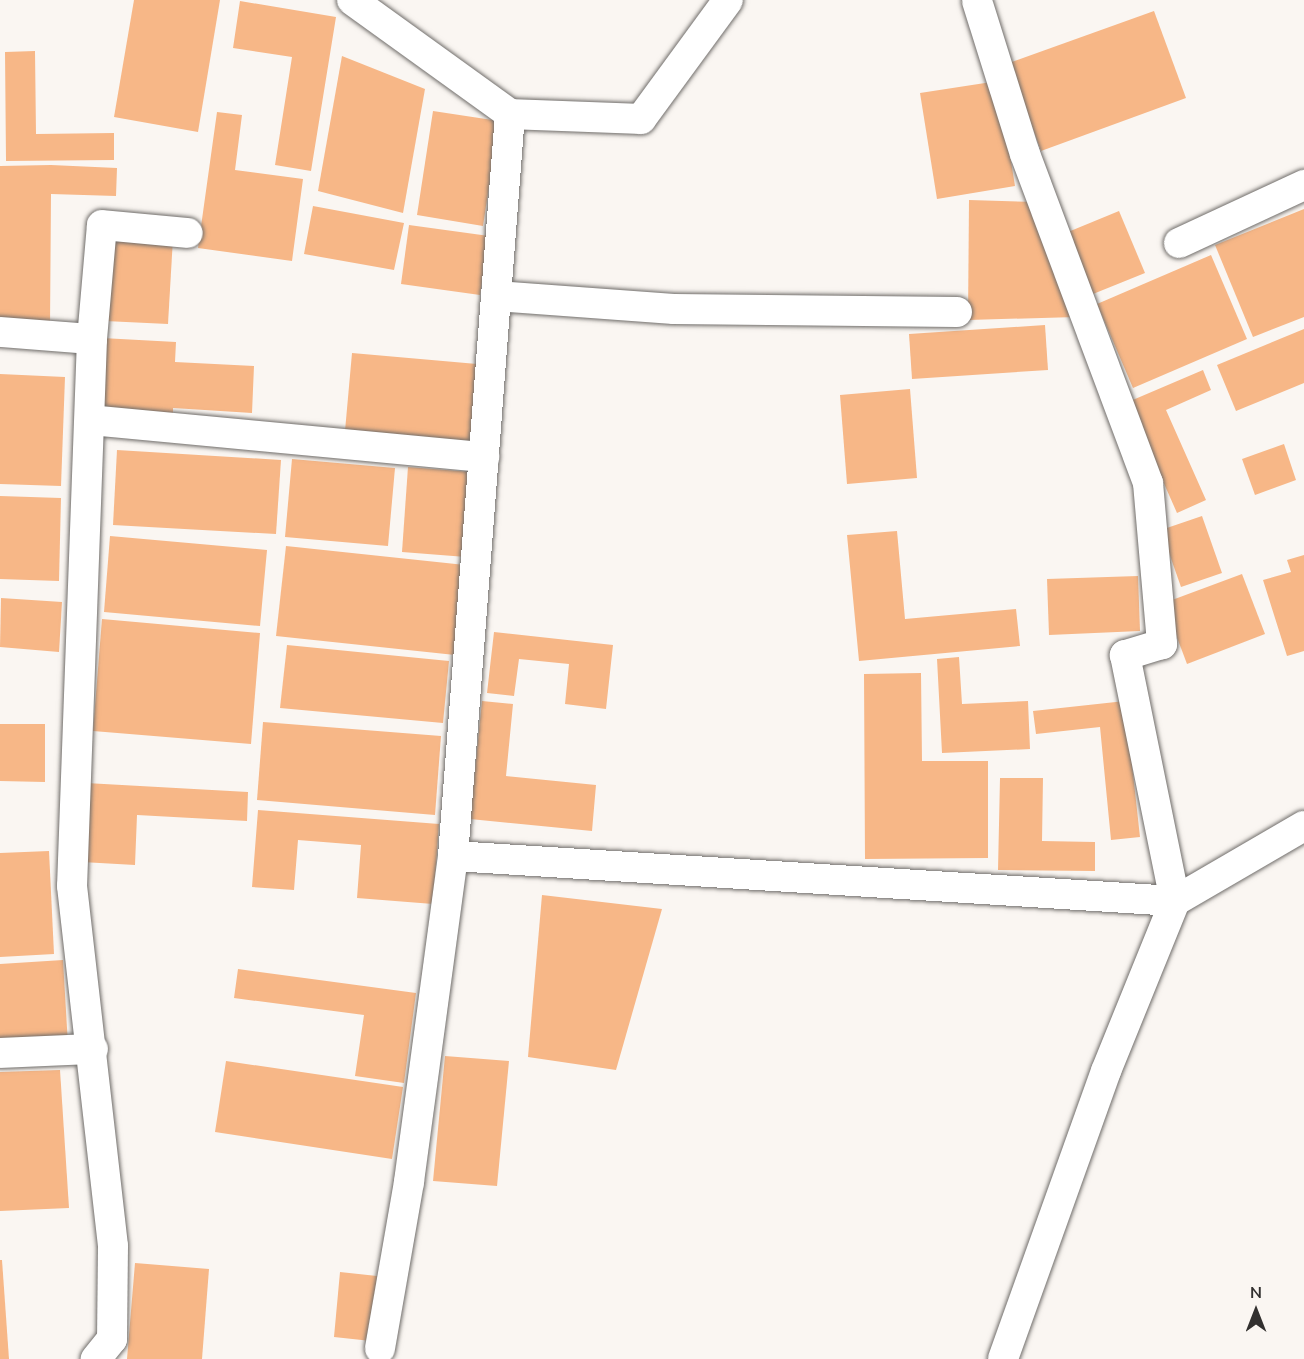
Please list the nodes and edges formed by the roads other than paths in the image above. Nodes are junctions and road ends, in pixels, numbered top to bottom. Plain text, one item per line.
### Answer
1 (352, 0) edge
2 (728, 0) edge
3 (976, 1) edge
4 (510, 114) junction
5 (1304, 186) edge
6 (188, 233) dead end
7 (1179, 243) dead end
8 (496, 296) junction
9 (957, 312) dead end
10 (0, 332) edge
11 (92, 339) junction
12 (90, 420) junction
13 (484, 457) junction
14 (1304, 826) edge
15 (453, 856) junction
16 (1175, 901) junction
17 (93, 1049) junction
18 (0, 1053) edge
19 (380, 1349) dead end
20 (96, 1359) edge
21 (1003, 1359) edge

1 - 4 street
2 - 4 street
3 - 16 street
4 - 8 street
5 - 7 street
6 - 11 street
8 - 9 street
8 - 13 street
10 - 11 street
11 - 12 street
12 - 13 street
12 - 17 street
13 - 15 street
14 - 16 street
15 - 16 street
15 - 19 street
16 - 21 street
17 - 18 street
17 - 20 street

